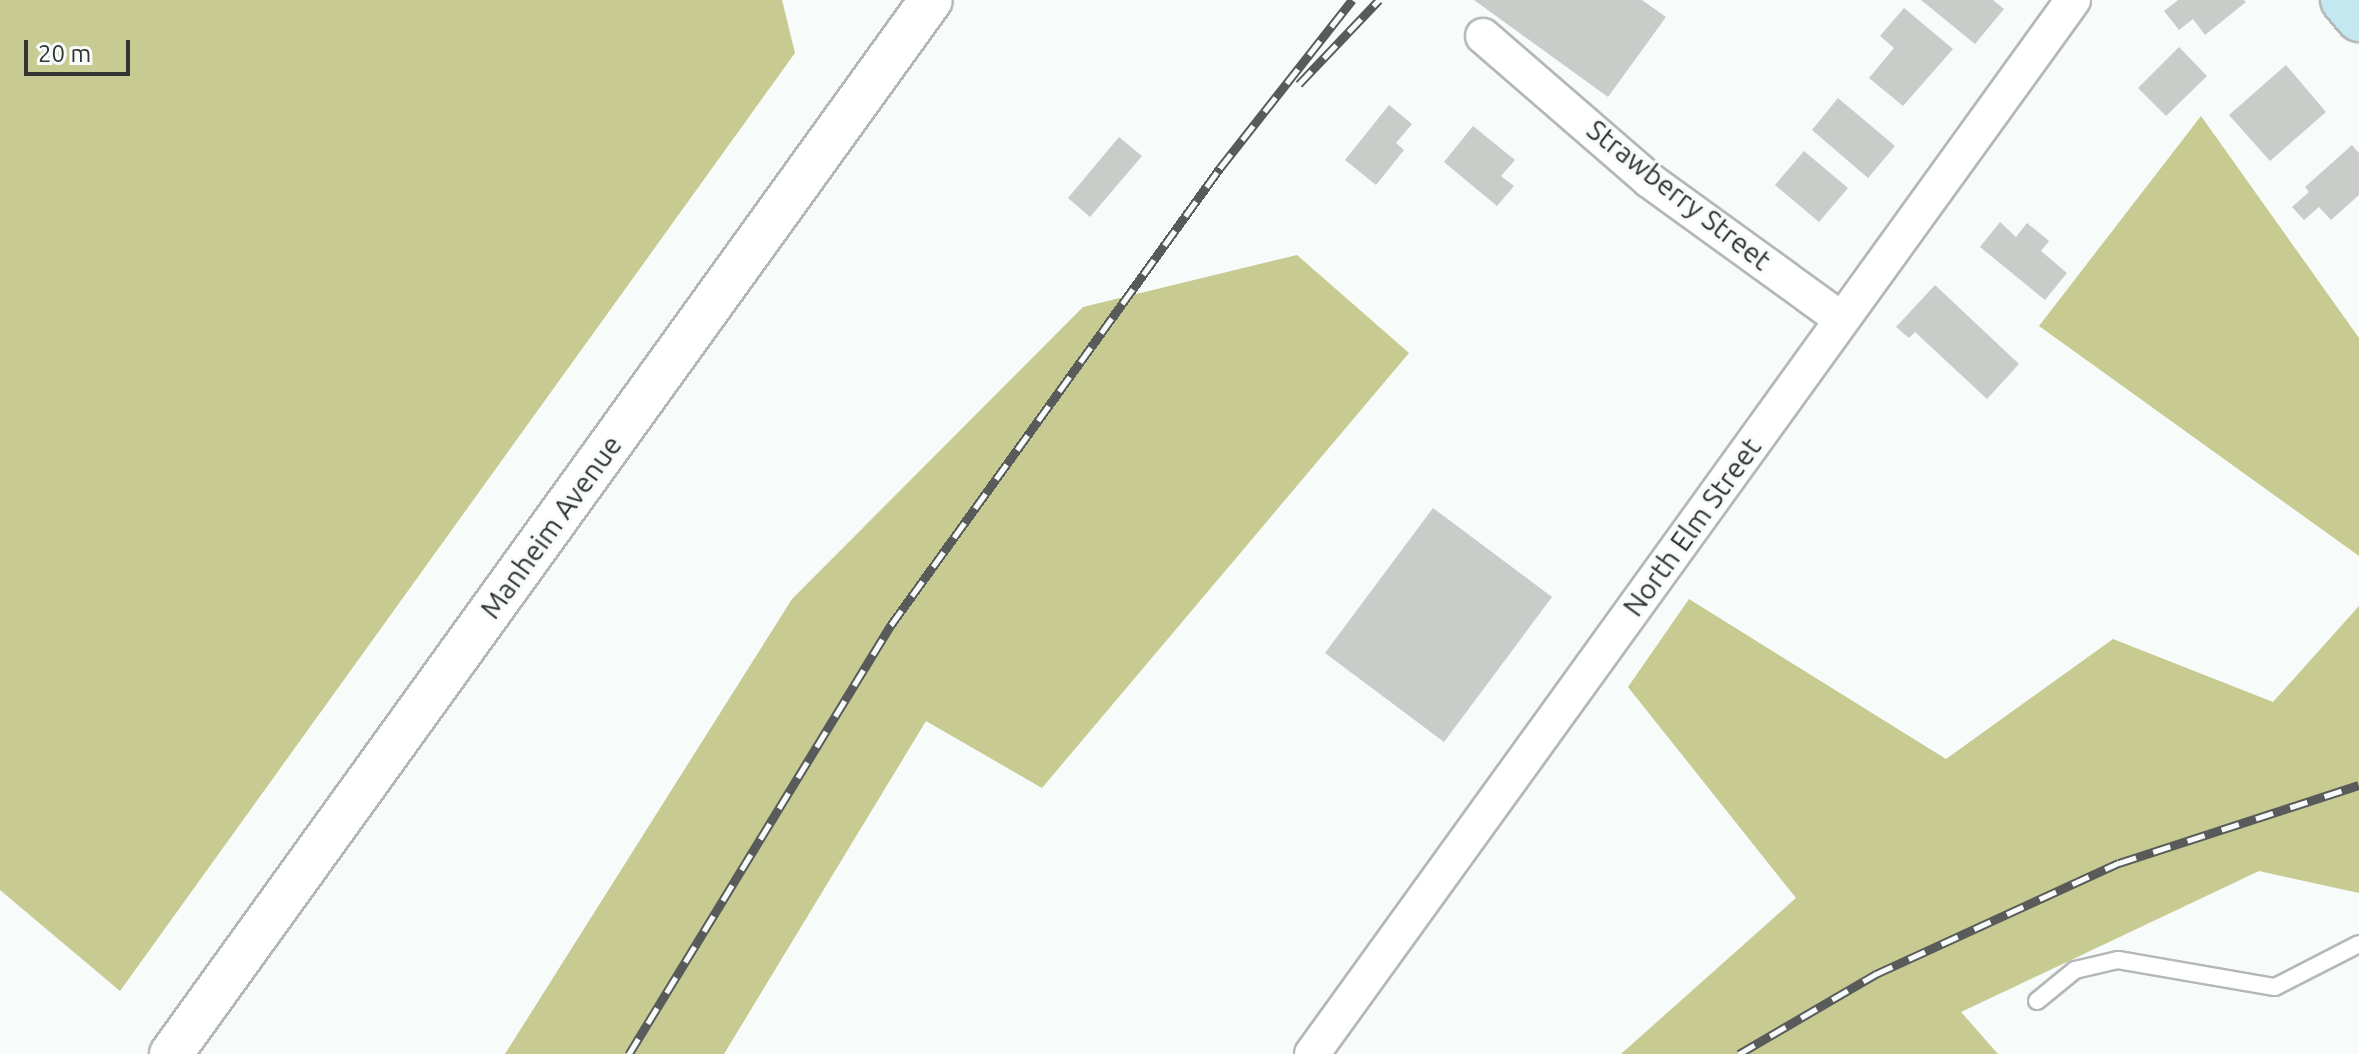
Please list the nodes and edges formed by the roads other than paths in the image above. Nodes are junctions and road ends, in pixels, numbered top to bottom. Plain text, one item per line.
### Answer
1 (931, 0) edge
2 (2073, 0) edge
3 (1483, 36) dead end
4 (1841, 319) junction
5 (2359, 944) edge
6 (2037, 1001) dead end
7 (171, 1054) edge
8 (1312, 1054) edge

1 - 7 street, Manheim Avenue
2 - 4 street, North Elm Street
3 - 4 street, Strawberry Street
4 - 8 street, North Elm Street
5 - 6 lane

